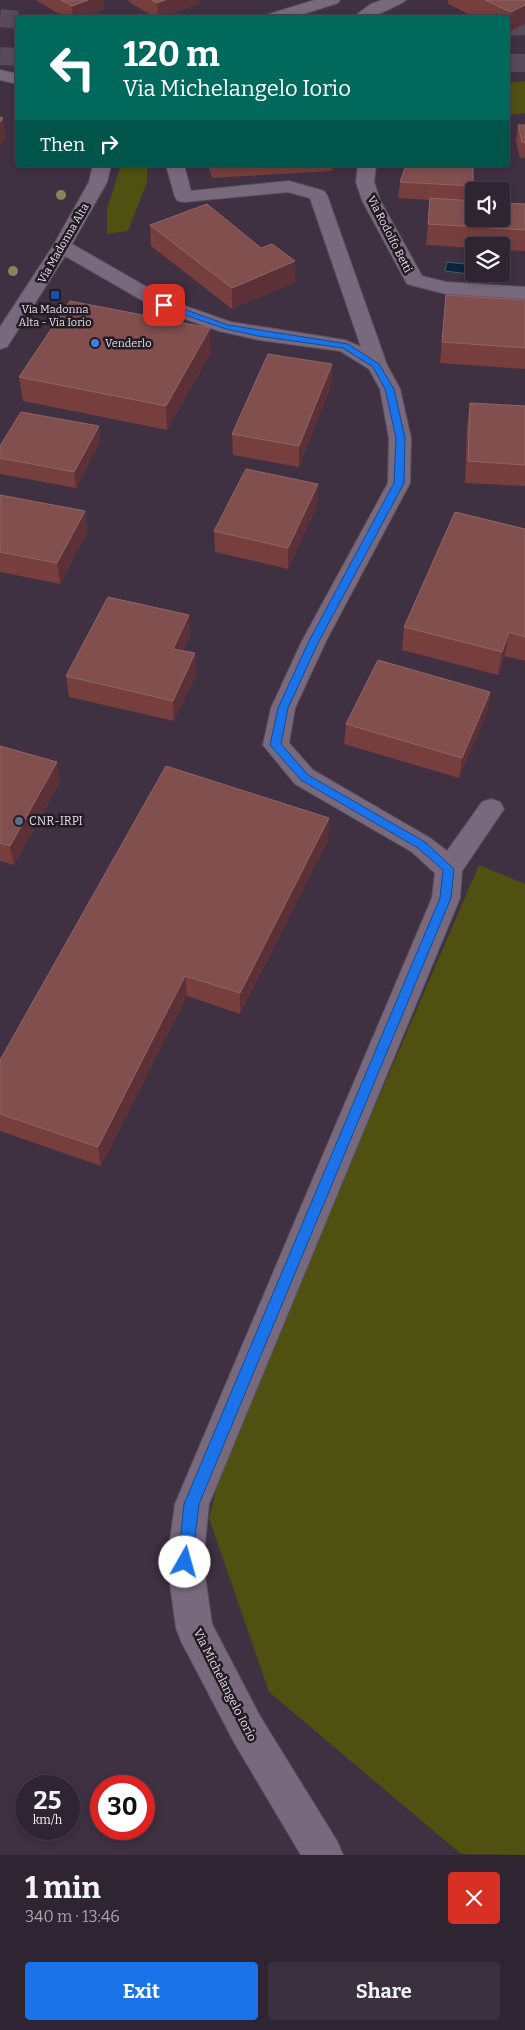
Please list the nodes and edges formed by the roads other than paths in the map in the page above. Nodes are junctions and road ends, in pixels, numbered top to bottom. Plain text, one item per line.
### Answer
1 (332, 0) edge
2 (398, 0) edge
3 (282, 15) edge
4 (365, 15) edge
5 (0, 75) edge
6 (15, 78) edge
7 (102, 167) edge
8 (176, 167) edge
9 (367, 167) edge
10 (62, 246) junction
11 (525, 293) edge
12 (0, 343) edge
13 (376, 365) junction
14 (491, 808) dead end
15 (449, 869) junction
16 (323, 1855) edge

1 - 3 street
2 - 4 street
5 - 6 street
7 - 10 street, Via Madonna Alta
8 - 13 street
9 - 11 street, Via Rodolfo Betti
10 - 12 street, Via Madonna Alta
10 - 13 street
13 - 15 street
14 - 15 street
15 - 16 street, Via Michelangelo Iorio

